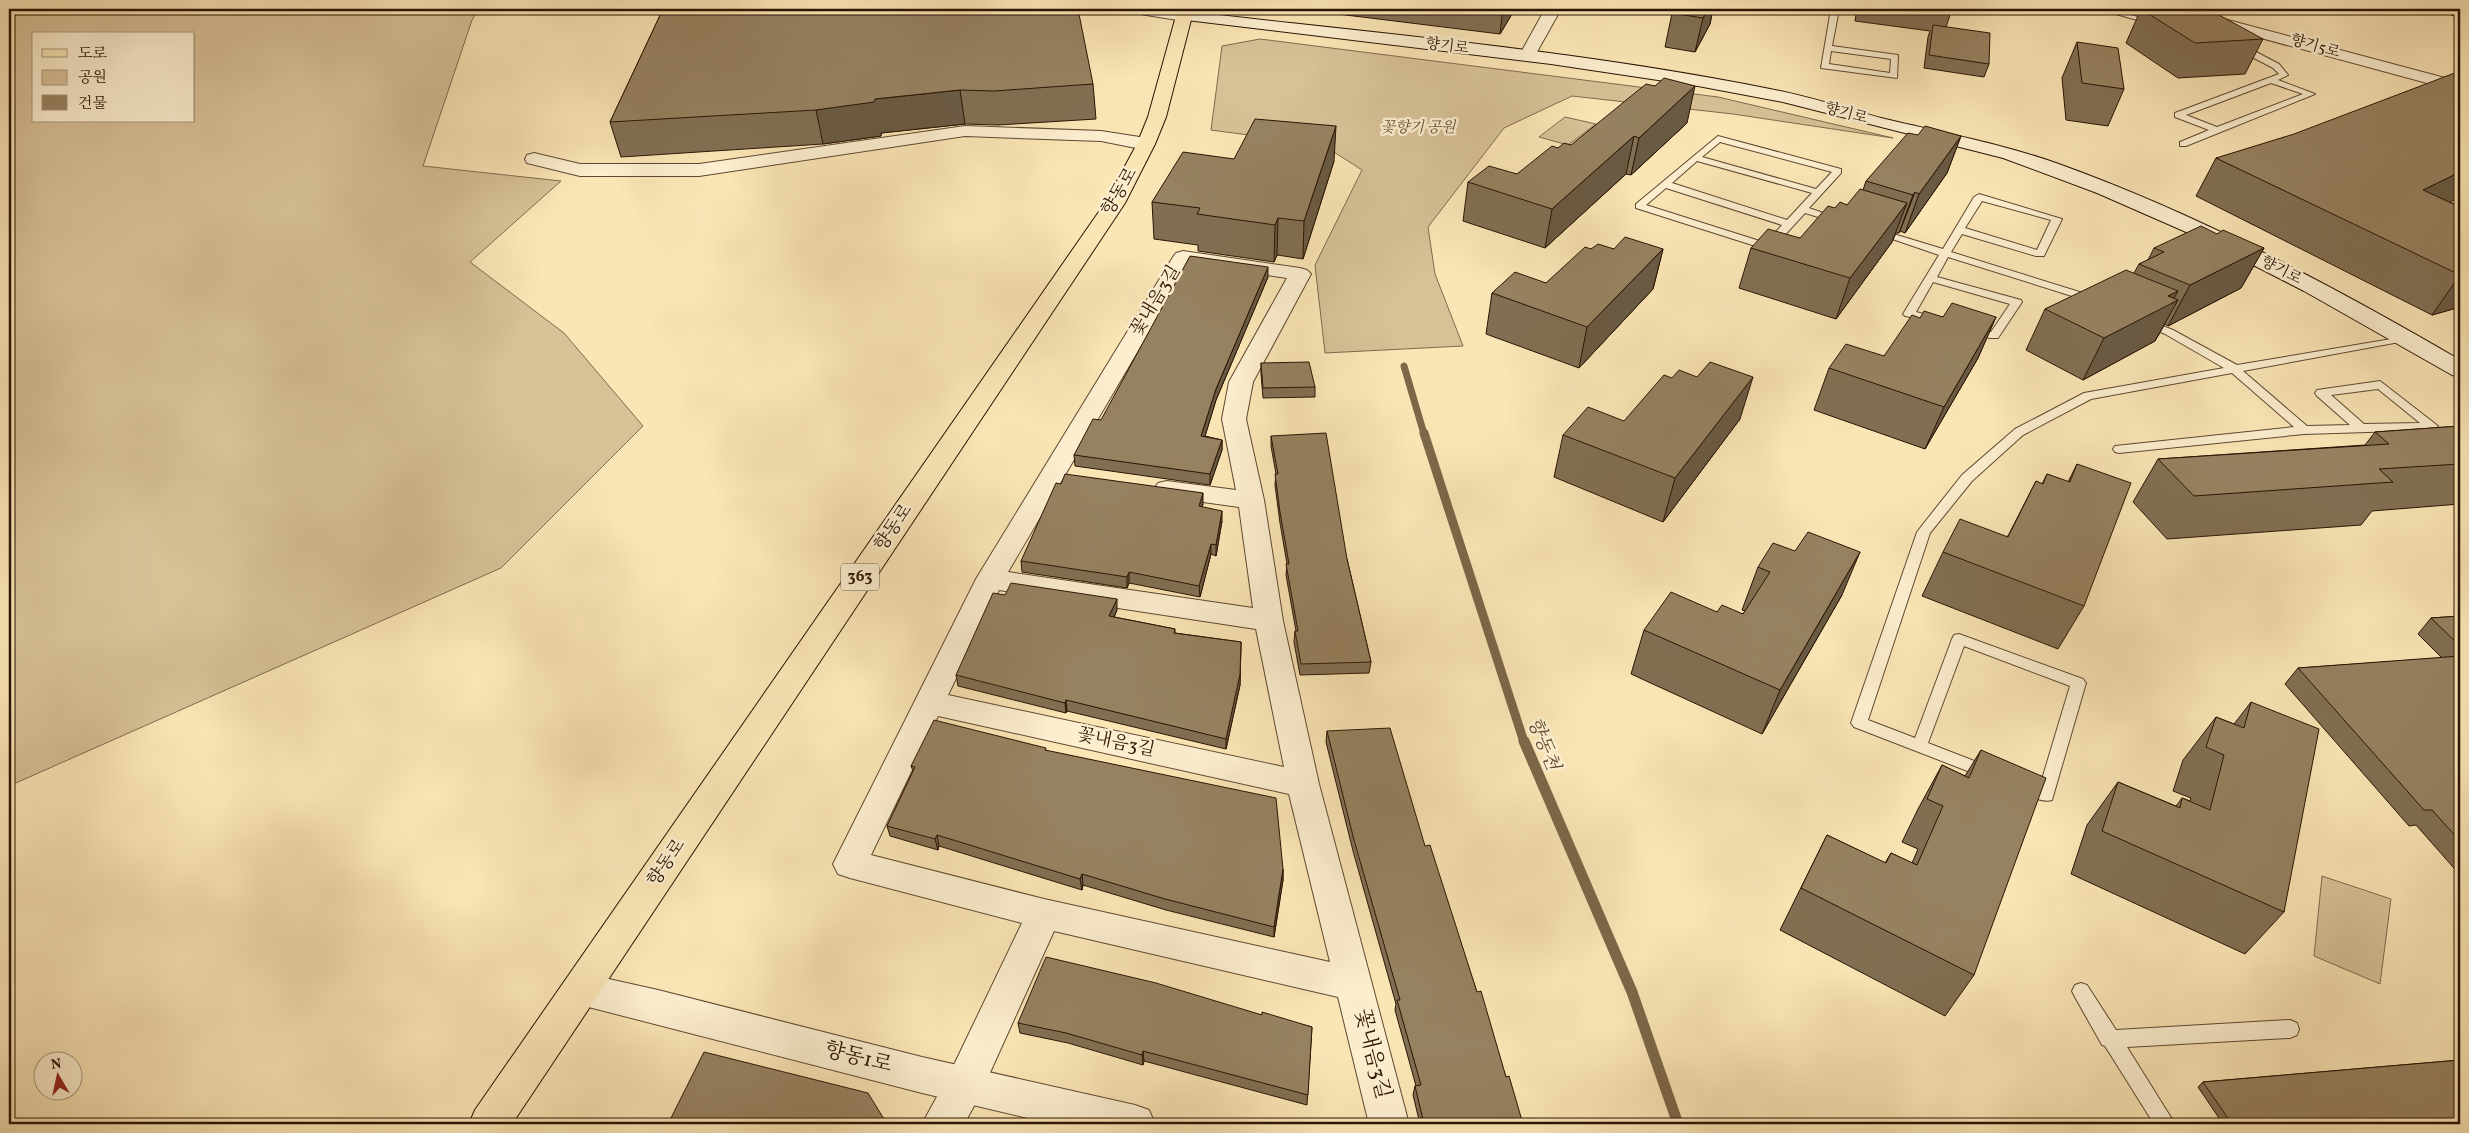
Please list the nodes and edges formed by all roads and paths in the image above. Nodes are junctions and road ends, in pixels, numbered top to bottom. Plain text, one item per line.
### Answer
1 (1140, 9) edge
2 (1553, 9) edge
3 (1835, 9) edge
4 (2102, 9) edge
5 (2451, 9) edge
6 (2175, 10) edge
7 (1183, 12) edge
8 (2460, 13) edge
9 (2167, 26) edge
10 (2232, 43) edge
11 (1828, 48) junction
12 (1527, 56) junction
13 (2270, 80) junction
14 (2460, 87) edge
15 (2217, 130) junction
16 (1146, 144) junction
17 (2183, 144) dead end
18 (1696, 158) junction
19 (534, 159) dead end
20 (1665, 184) junction
21 (1818, 192) junction
22 (1801, 209) junction
23 (1847, 223) edge
24 (1788, 224) junction
25 (1865, 228) edge
26 (1961, 230) junction
27 (1947, 253) junction
28 (1930, 278) junction
29 (2108, 306) edge
30 (2134, 317) edge
31 (2406, 338) junction
32 (2233, 368) junction
33 (2460, 370) edge
34 (2361, 428) junction
35 (2304, 430) junction
36 (2119, 449) dead end
37 (1147, 486) edge
38 (1251, 500) junction
39 (990, 579) junction
40 (1269, 621) junction
41 (929, 702) junction
42 (1920, 745) junction
43 (1303, 784) junction
44 (1044, 914) junction
45 (1355, 984) junction
46 (582, 990) junction
47 (2081, 991) dead end
48 (2290, 1029) dead end
49 (2109, 1039) junction
50 (965, 1084) junction
51 (489, 1124) edge
52 (942, 1124) edge
53 (1134, 1124) edge
54 (1389, 1124) edge
55 (2165, 1124) edge

1 - 7 street, 향기로
2 - 12 street
3 - 11 lane
4 - 9 lane
5 - 8 main road
6 - 14 street, 향기5로
7 - 12 street, 향기로
7 - 16 main road, 향동로 / 363
10 - 13 lane
11 - 11 lane
12 - 31 street, 향기로
13 - 15 lane
13 - 15 lane
15 - 17 lane
16 - 19 street
16 - 46 main road, 향동로 / 363
18 - 20 lane
18 - 21 lane
18 - 21 lane
20 - 24 lane
20 - 24 lane
21 - 22 lane
22 - 23 lane
22 - 24 lane
25 - 27 lane
26 - 26 lane
26 - 27 lane
27 - 28 lane
27 - 29 lane
28 - 28 lane
30 - 32 lane
31 - 32 lane
31 - 33 street, 향기로
32 - 35 lane
32 - 42 lane
34 - 34 lane
34 - 35 lane
35 - 36 lane
37 - 38 street
38 - 39 street, 꽃내음3길
38 - 40 street, 꽃내음3길
39 - 40 street
39 - 41 street, 꽃내음3길
40 - 43 street, 꽃내음3길
41 - 43 street, 꽃내음3길
41 - 44 street, 꽃내음3길
42 - 42 lane
43 - 45 street, 꽃내음3길
44 - 45 street, 꽃내음3길
44 - 50 street
45 - 54 street, 꽃내음3길
46 - 50 street, 향동1로
46 - 51 main road, 향동로 / 363
47 - 49 lane
48 - 49 lane
49 - 55 lane
50 - 52 street
50 - 53 street, 향동1로

